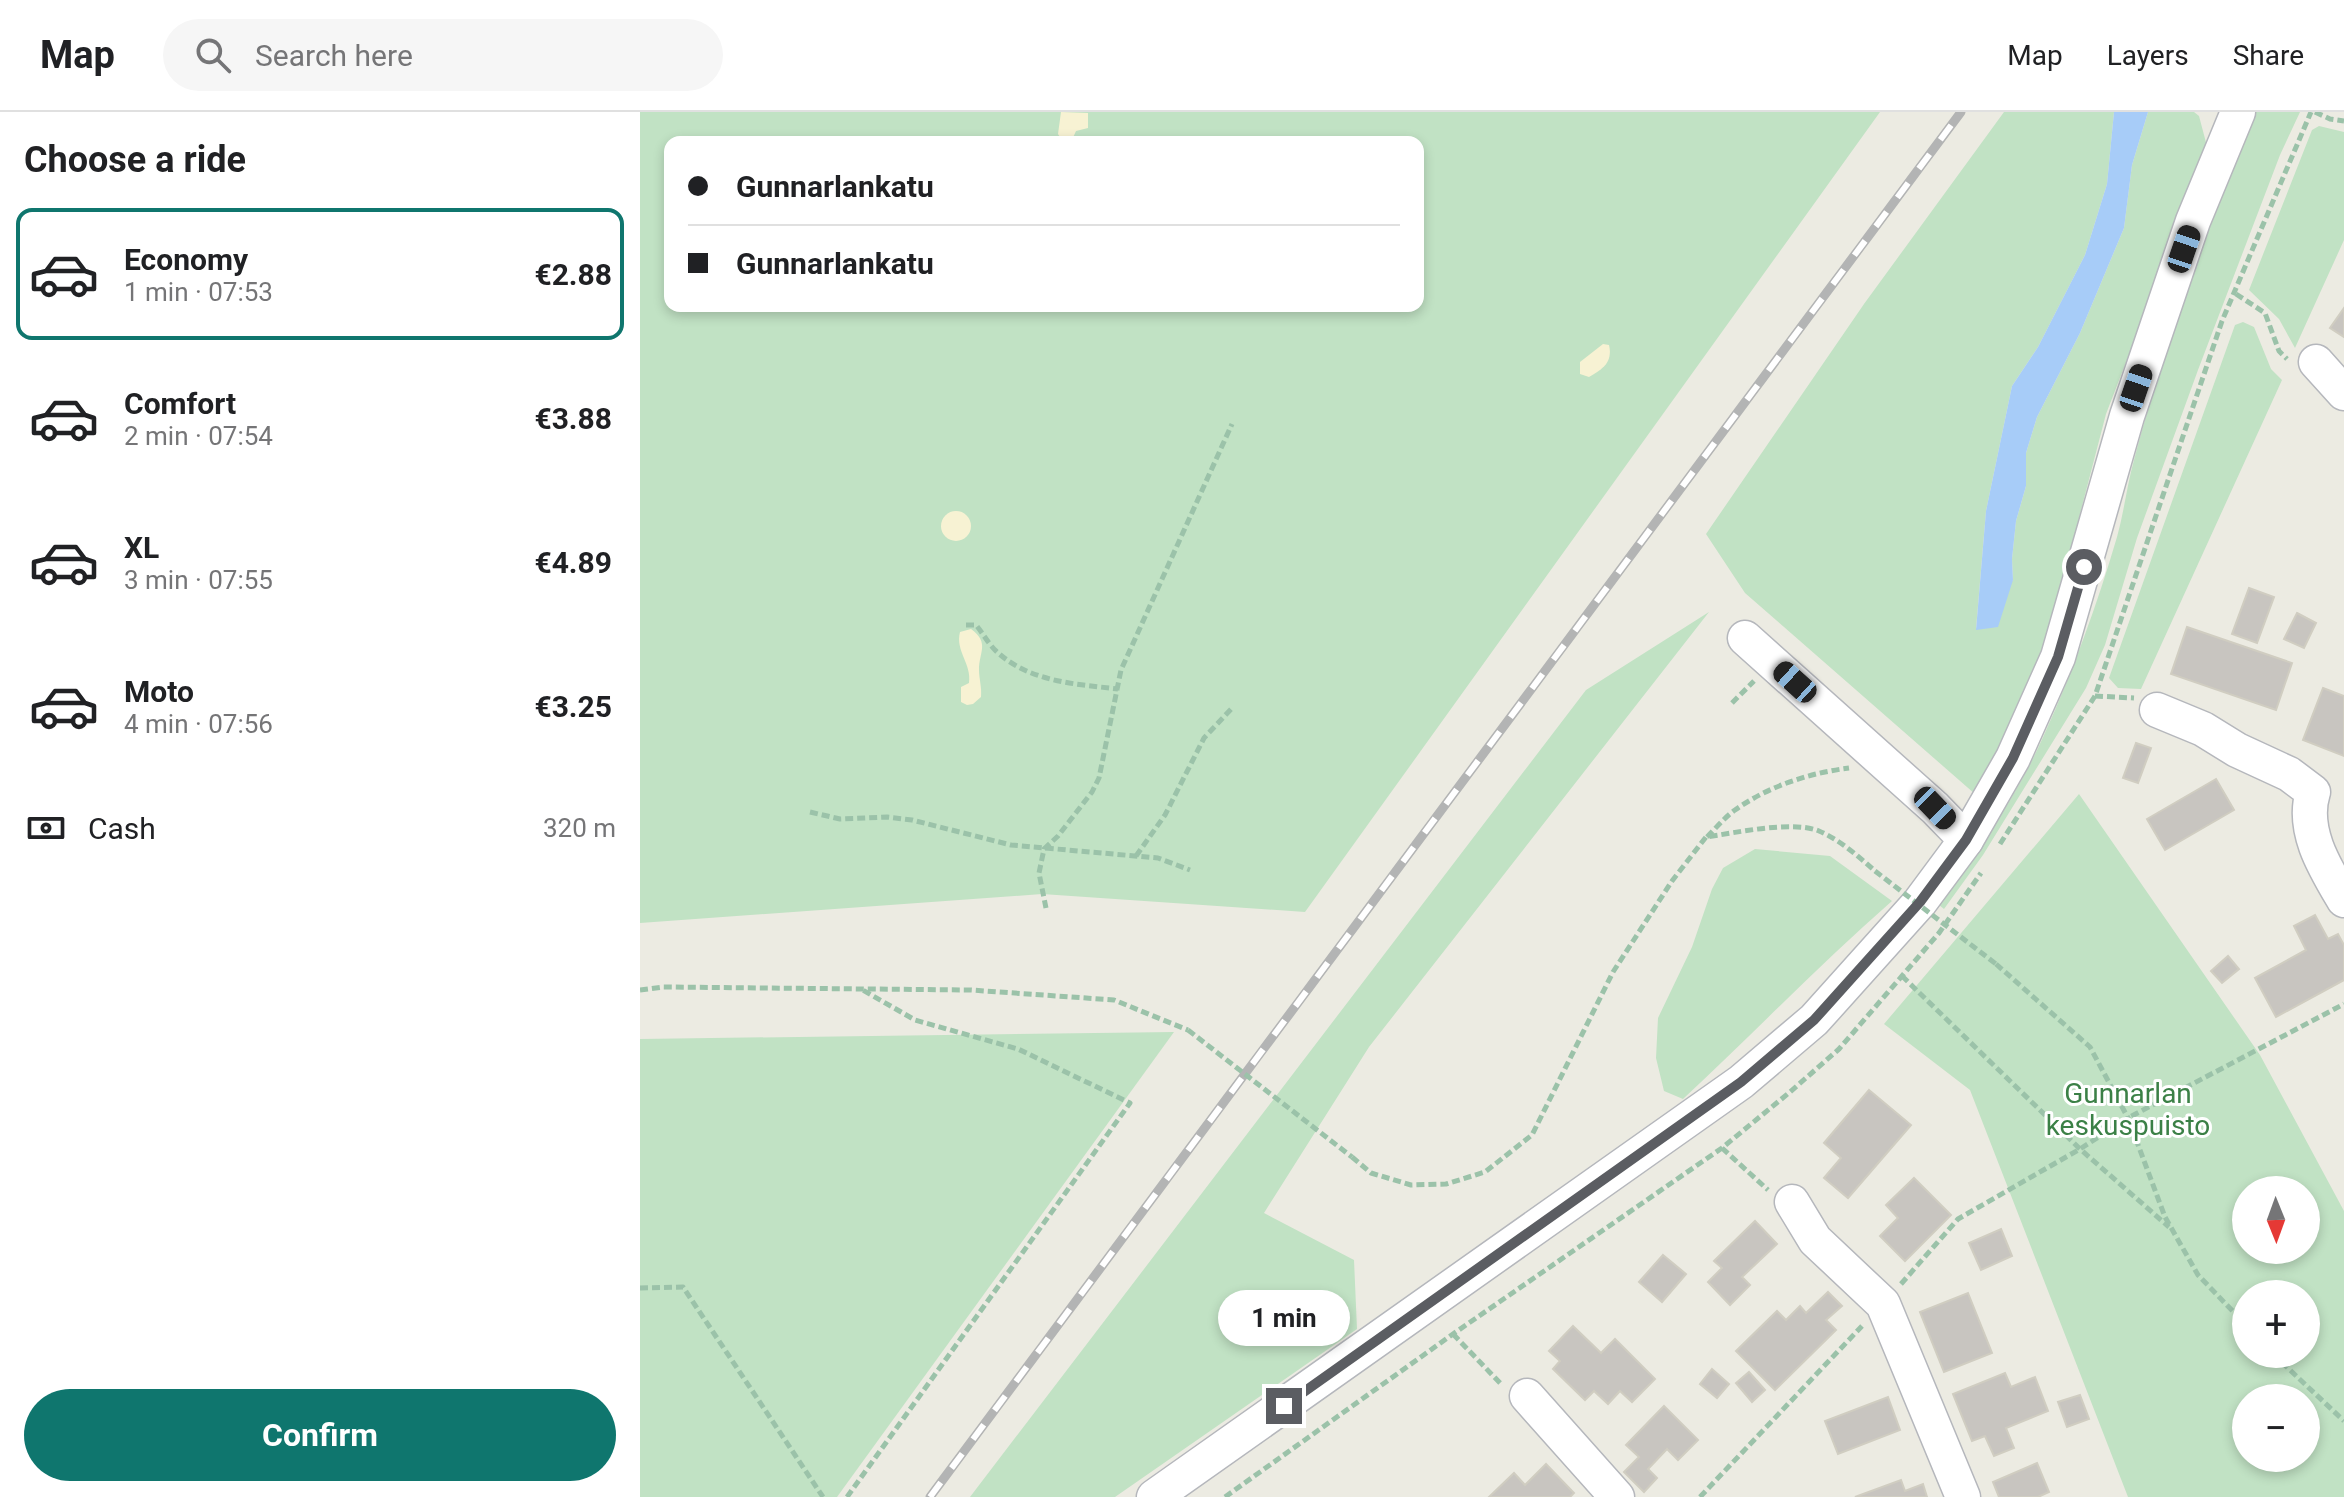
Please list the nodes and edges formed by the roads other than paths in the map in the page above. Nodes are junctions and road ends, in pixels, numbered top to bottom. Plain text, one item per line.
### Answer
1 (2238, 112) edge
2 (2316, 362) road end
3 (2344, 393) edge
4 (1745, 638) dead end
5 (2157, 710) road end
6 (2328, 789) edge
7 (1966, 840) junction
8 (2344, 900) edge
9 (1792, 1202) road end
10 (1527, 1396) road end
11 (1154, 1497) edge
12 (1617, 1497) edge
13 (1963, 1497) edge

1 - 7 street
2 - 3 street
4 - 7 street
5 - 6 street
6 - 8 street
7 - 11 street
9 - 13 street
10 - 12 street

